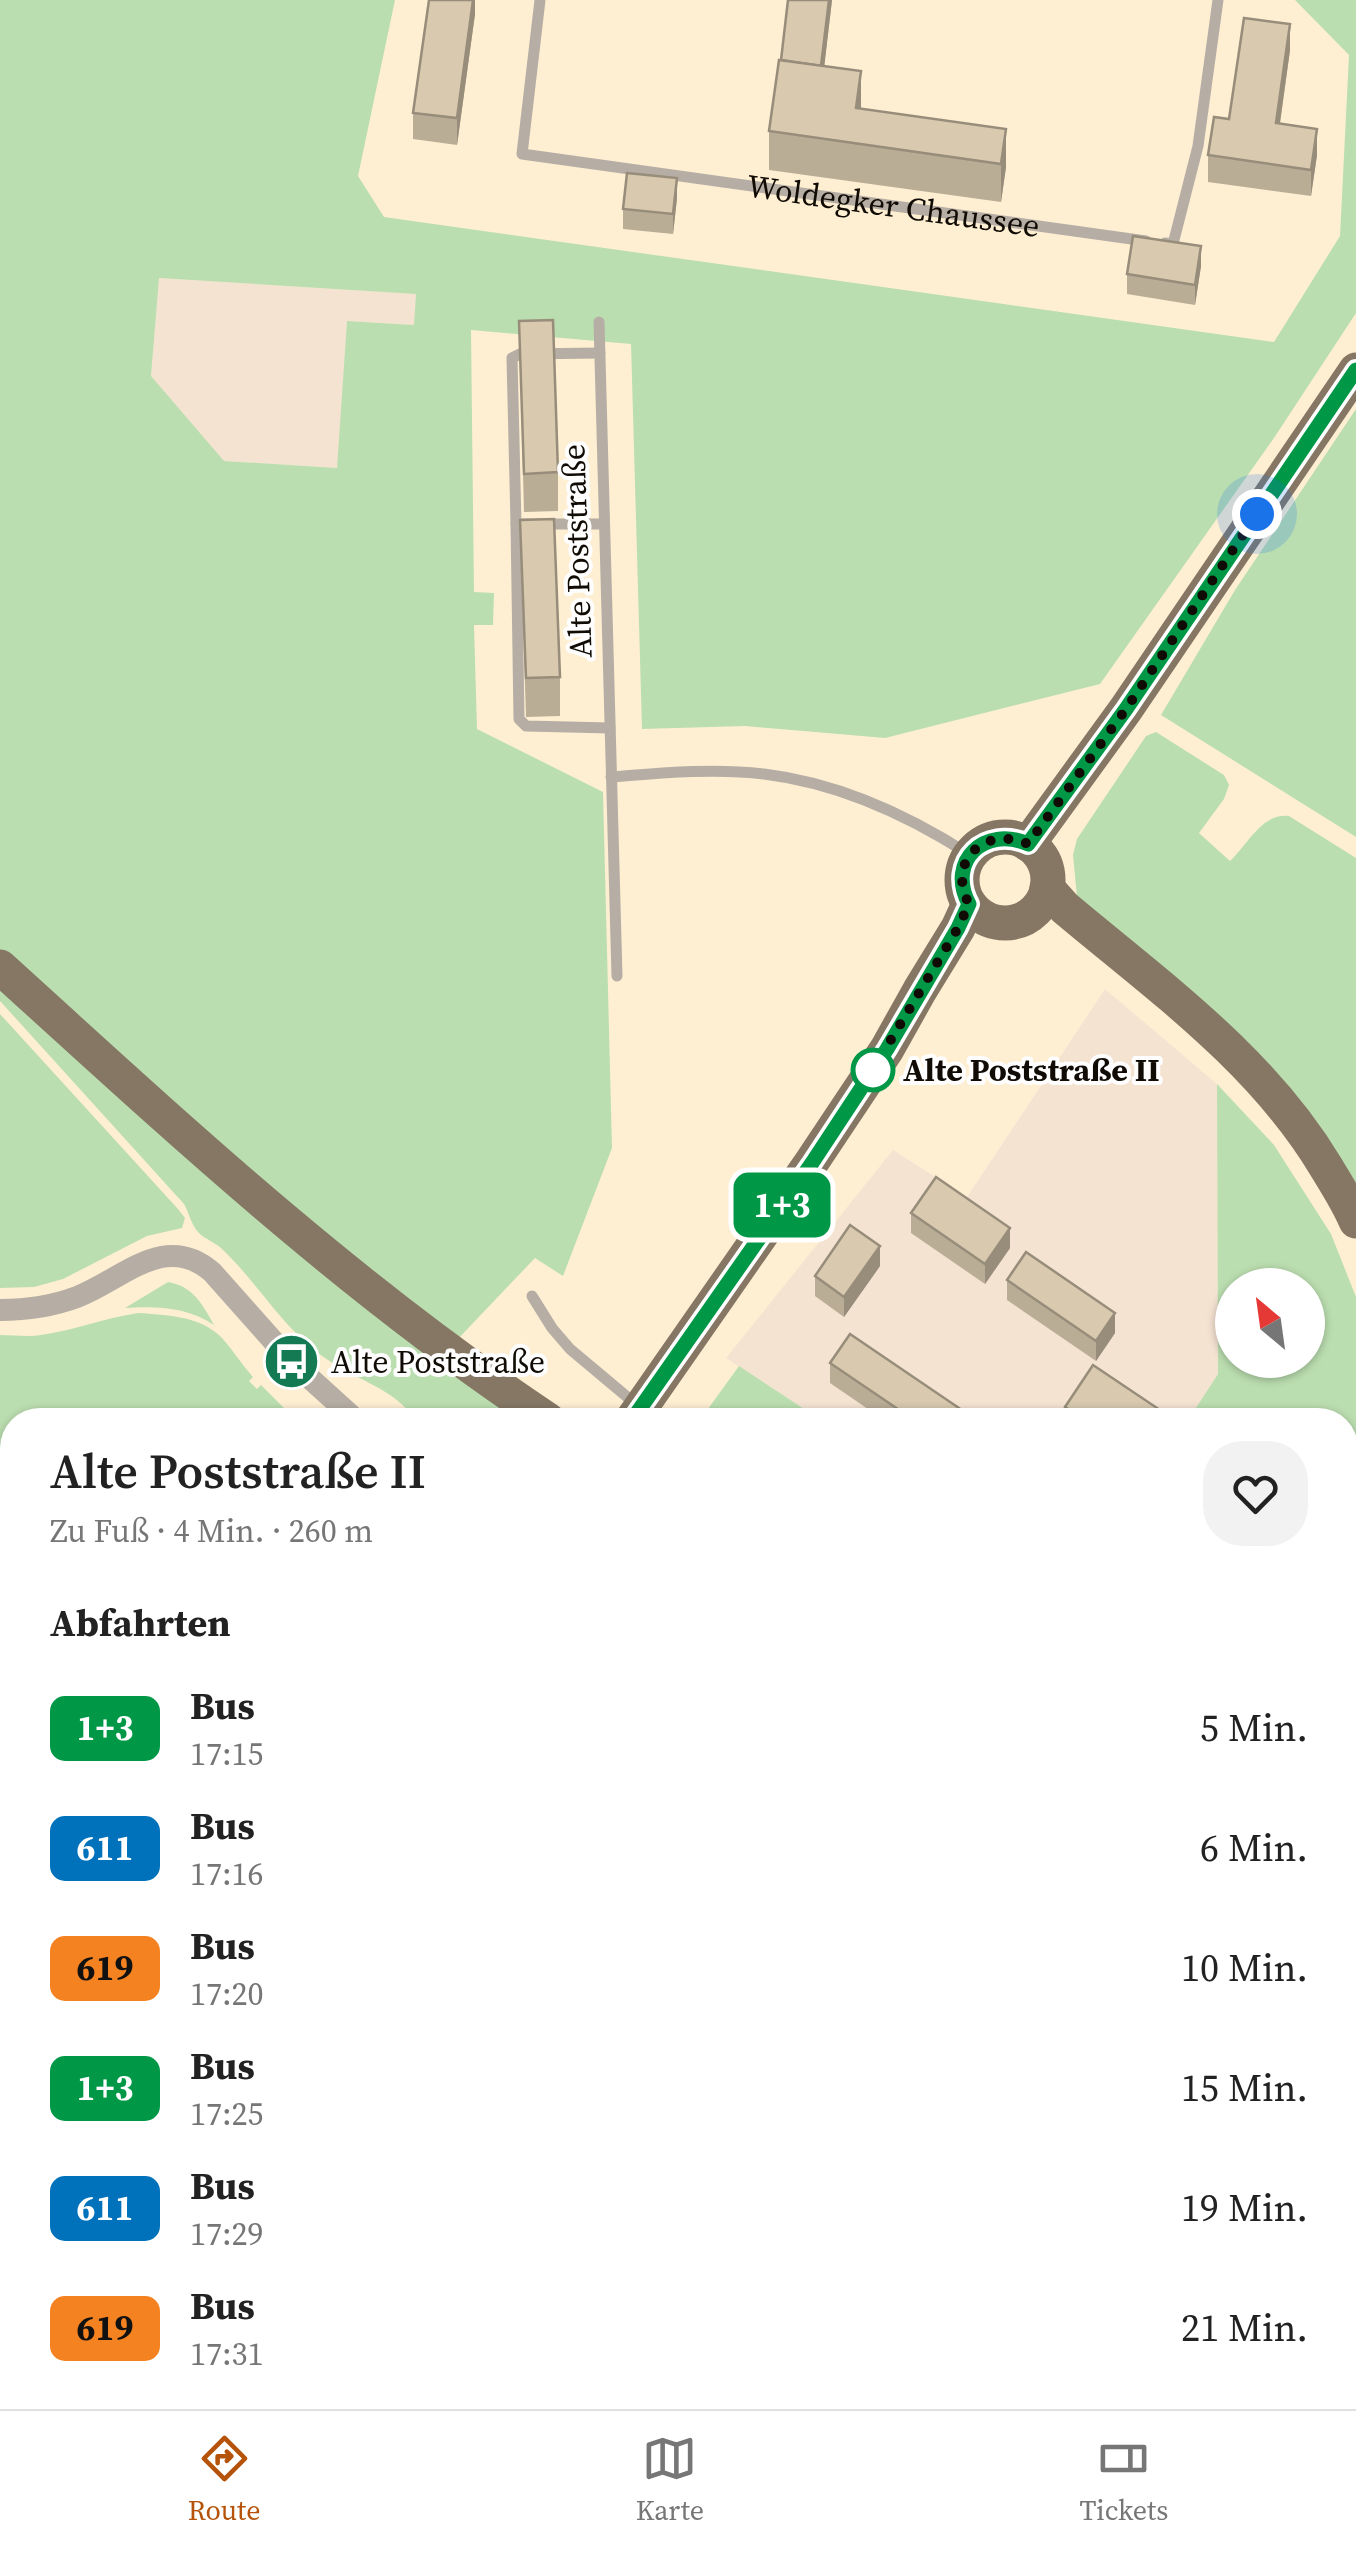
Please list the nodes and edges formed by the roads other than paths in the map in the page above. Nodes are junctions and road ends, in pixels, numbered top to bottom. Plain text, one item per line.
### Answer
1 (540, 0) edge
2 (1218, 0) edge
3 (599, 322) dead end
4 (600, 352) junction
5 (1356, 370) edge
6 (516, 524) junction
7 (604, 524) junction
8 (610, 728) junction
9 (611, 777) junction
10 (1028, 844) junction
11 (970, 855) junction
12 (1009, 907) junction
13 (0, 967) edge
14 (616, 976) dead end
15 (1356, 1221) edge
16 (532, 1296) dead end
17 (0, 1310) edge
18 (343, 1408) edge
19 (531, 1408) edge
20 (630, 1408) edge
21 (640, 1408) edge

1 - 2 lane, Woldegker Chaussee
3 - 4 lane, Alte Poststraße
4 - 6 lane
4 - 7 lane, Alte Poststraße
5 - 10 main road
6 - 7 lane
6 - 8 lane
7 - 8 lane, Alte Poststraße
8 - 9 lane, Alte Poststraße
9 - 11 lane
9 - 14 lane, Alte Poststraße
10 - 11 main road
10 - 12 main road
11 - 12 main road
12 - 15 main road
12 - 21 main road
13 - 19 main road
16 - 20 lane
17 - 18 street

